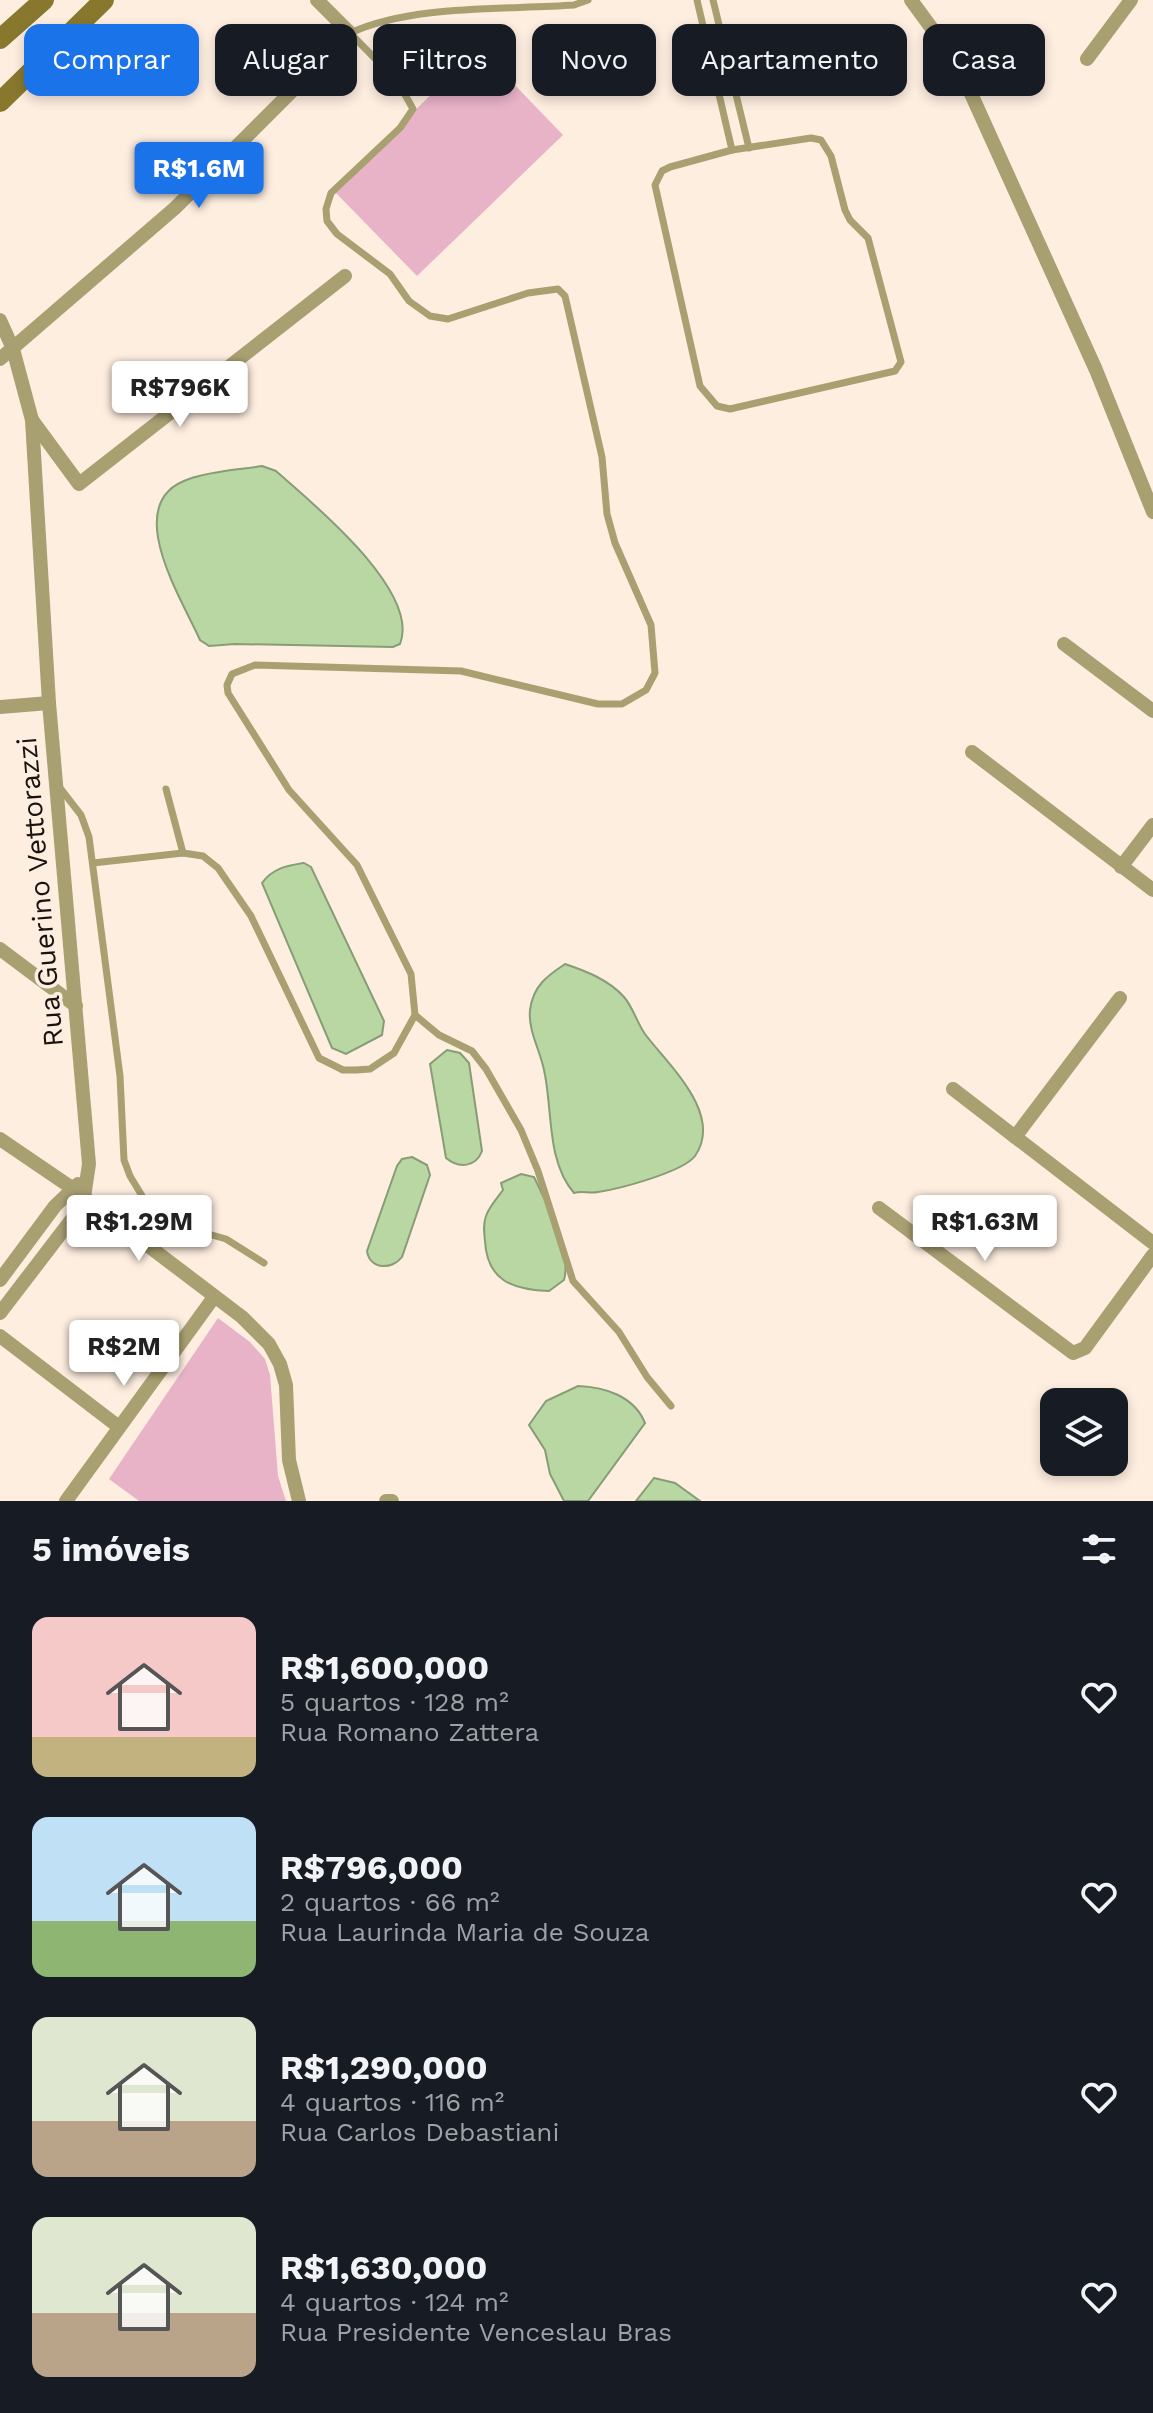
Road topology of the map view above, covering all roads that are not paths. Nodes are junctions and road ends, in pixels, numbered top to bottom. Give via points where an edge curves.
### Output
1 (44, 0) edge
2 (104, 0) edge
3 (317, 0) edge
4 (463, 0) edge
5 (588, 0) edge
6 (697, 0) edge
7 (713, 0) edge
8 (911, 0) edge
9 (1131, 0) edge
10 (466, 10) junction
11 (341, 24) edge
12 (357, 30) edge
13 (0, 39) edge
14 (357, 40) edge
15 (1087, 59) dead end
16 (287, 96) edge
17 (0, 102) edge
18 (749, 148) junction
19 (732, 150) junction
20 (345, 276) dead end
21 (0, 320) edge
22 (13, 349) junction
23 (0, 359) edge
24 (32, 420) junction
25 (1153, 512) edge
26 (1064, 644) dead end
27 (49, 703) junction
28 (0, 707) edge
29 (1153, 711) edge
30 (972, 752) dead end
31 (58, 786) junction
32 (166, 789) dead end
33 (1153, 825) edge
34 (183, 853) junction
35 (93, 863) junction
36 (1121, 867) junction
37 (1153, 890) edge
38 (0, 949) edge
39 (1120, 998) dead end
40 (76, 1006) junction
41 (415, 1015) junction
42 (953, 1089) dead end
43 (1015, 1137) junction
44 (0, 1139) edge
45 (78, 1192) junction
46 (879, 1208) dead end
47 (1153, 1243) edge
48 (1153, 1255) edge
49 (264, 1263) dead end
50 (0, 1280) edge
51 (214, 1297) junction
52 (0, 1313) edge
53 (0, 1336) edge
54 (671, 1406) dead end
55 (119, 1427) junction
56 (66, 1501) edge
57 (299, 1501) edge

1 - 13 street
2 - 17 street
3 - 11 street
4 - 10 lane
5 - 10 lane
6 - 19 lane
7 - 18 lane
8 - 25 street via 968,87 1096,370
9 - 15 street
10 - 12 lane
14 - 41 lane via 398,82 413,109 331,193 327,221 430,316 448,319 538,291 558,289 565,296 602,457 607,514 655,645 655,673 646,690 622,704 598,704 461,671 255,665 229,678 228,693 289,790 342,846 371,889 411,974
16 - 22 street via 175,208
18 - 19 lane
18 - 19 lane via 811,138 825,143 845,210 868,238 900,354 895,371 730,409 703,394 655,185 670,167
20 - 24 street via 79,484
21 - 22 street, Rua Guerino Vettorazzi
22 - 23 street
22 - 24 street, Rua Guerino Vettorazzi
24 - 27 street, Rua Guerino Vettorazzi
26 - 29 street
27 - 28 street
27 - 31 street, Rua Guerino Vettorazzi
30 - 36 street
31 - 35 lane via 81,815
31 - 40 street, Rua Guerino Vettorazzi
32 - 34 lane
33 - 36 street
34 - 35 lane
34 - 41 lane via 203,856 234,889 319,1058 343,1070 370,1069 394,1053
35 - 49 lane via 120,1076 124,1160 130,1176 169,1233 226,1239
36 - 37 street
38 - 40 street
39 - 43 street
40 - 45 street, Rua Guerino Vettorazzi via 89,1164
41 - 54 lane via 439,1035 472,1051 486,1069 538,1171 573,1281 619,1332
42 - 43 street
43 - 47 street
44 - 45 street
45 - 50 street via 55,1206
45 - 51 street
45 - 52 street via 72,1219
46 - 48 street via 1073,1353 1079,1352
51 - 55 street
51 - 57 street via 269,1344 280,1364 286,1385 289,1460
53 - 55 street
55 - 56 street

